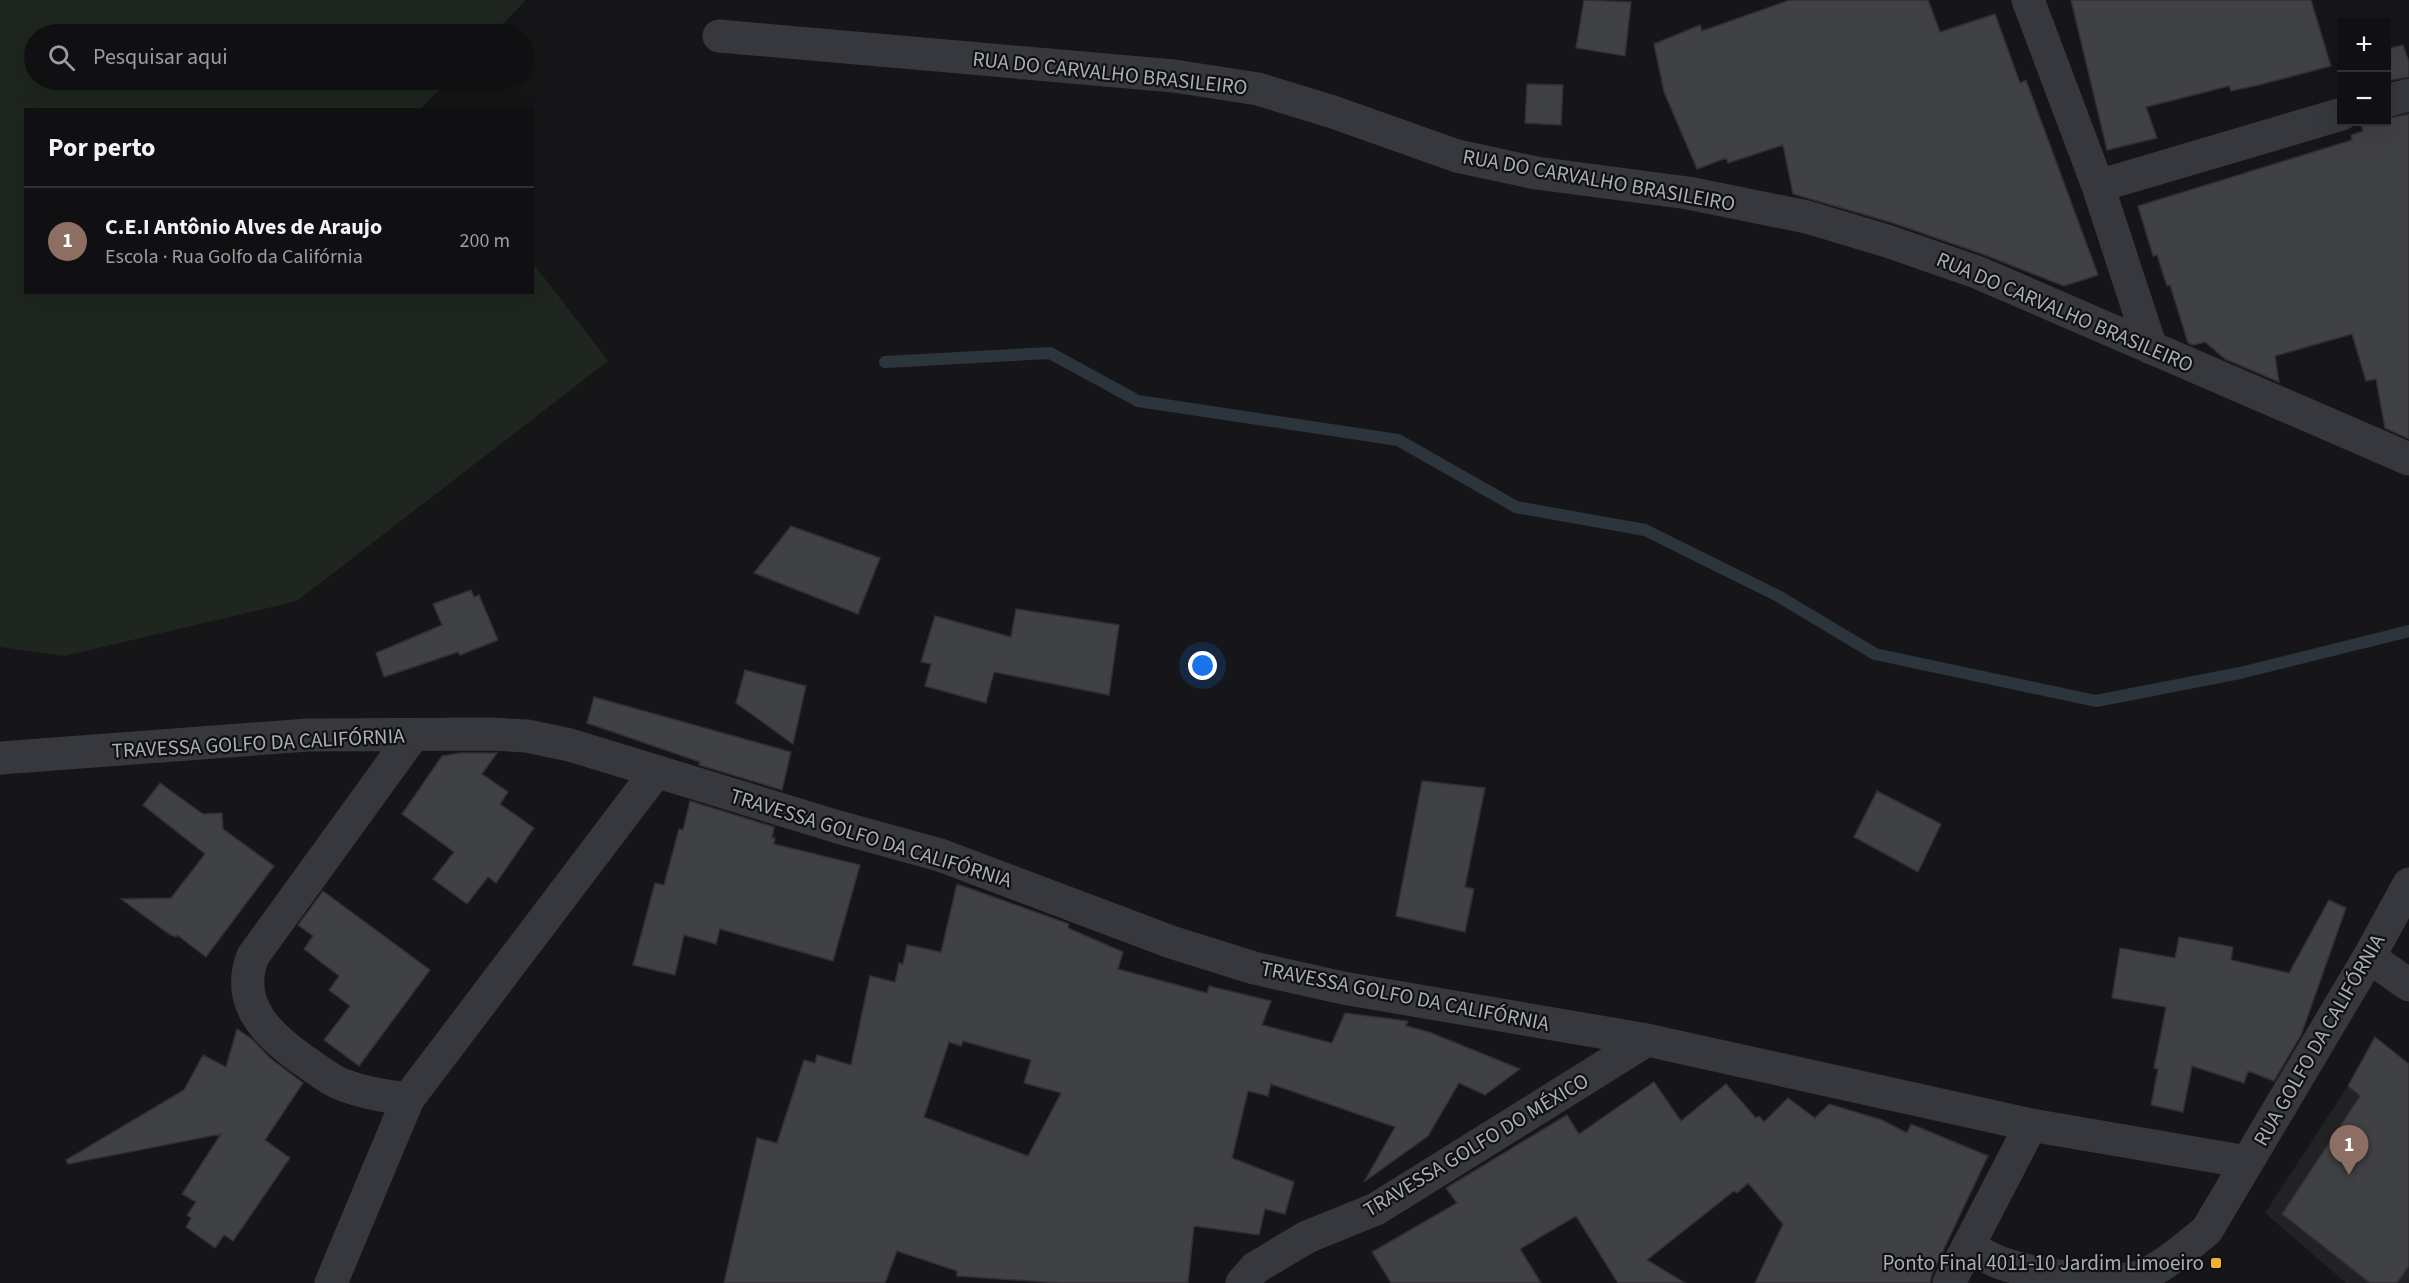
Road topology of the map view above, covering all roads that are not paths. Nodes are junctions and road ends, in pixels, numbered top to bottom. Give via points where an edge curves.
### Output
1 (2028, 0) edge
2 (719, 36) dead end
3 (2409, 94) edge
4 (2391, 99) edge
5 (2337, 115) edge
6 (2098, 186) junction
7 (2151, 348) junction
8 (2409, 459) edge
9 (413, 735) junction
10 (0, 758) edge
11 (655, 772) junction
12 (2409, 884) edge
13 (2369, 957) junction
14 (2409, 985) edge
15 (1647, 1040) junction
16 (408, 1099) junction
17 (2031, 1125) junction
18 (2247, 1162) junction
19 (1968, 1246) junction
20 (331, 1283) edge
21 (1242, 1283) edge
22 (1949, 1283) edge

1 - 6 street
2 - 7 street, RUA DO CARVALHO BRASILEIRO via 1162,75 1258,89 1457,156 1536,173 1688,193 1807,217 1979,273
3 - 4 street
5 - 6 street
6 - 7 street
7 - 8 street, RUA DO CARVALHO BRASILEIRO
9 - 10 street, TRAVESSA GOLFO DA CALIFÓRNIA via 308,735
9 - 11 street, TRAVESSA GOLFO DA CALIFÓRNIA via 527,736
9 - 16 street via 253,956 248,980 252,1009 268,1032 297,1056 338,1083 369,1094
11 - 15 street, TRAVESSA GOLFO DA CALIFÓRNIA via 940,855 1171,942 1254,968 1343,988
11 - 16 street
12 - 13 street, RUA GOLFO DA CALIFÓRNIA
13 - 14 street
13 - 18 street, RUA GOLFO DA CALIFÓRNIA
15 - 17 street, TRAVESSA GOLFO DA CALIFÓRNIA
15 - 21 street, TRAVESSA GOLFO DO MÉXICO via 1376,1209 1307,1237 1255,1268
16 - 20 street
17 - 18 street, RUA GOLFO DA CALIFÓRNIA
17 - 19 street
18 - 19 street via 2207,1230 2177,1256 2135,1278 2092,1281 2039,1273 1999,1263
19 - 22 street

